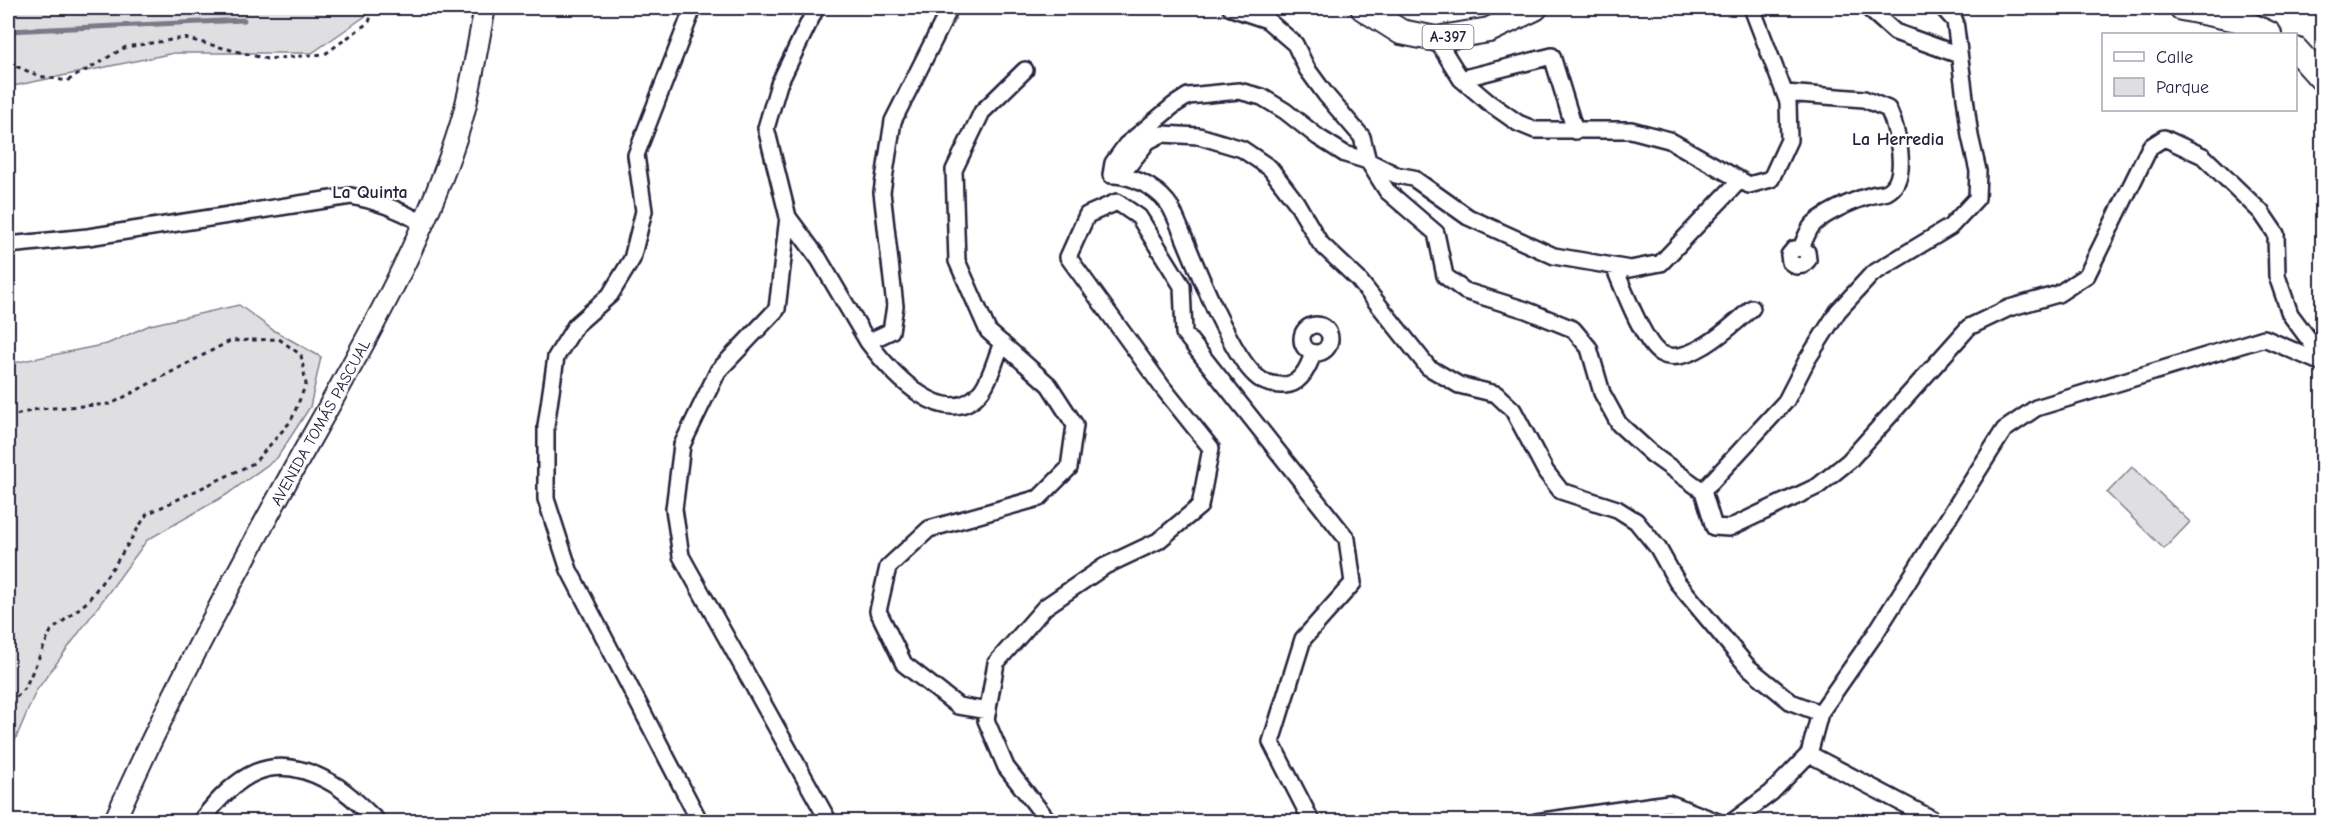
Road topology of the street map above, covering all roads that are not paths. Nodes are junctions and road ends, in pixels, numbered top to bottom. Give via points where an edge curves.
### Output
1 (485, 8) edge
2 (693, 8) edge
3 (816, 8) edge
4 (950, 8) edge
5 (1230, 8) edge
6 (1363, 8) edge
7 (1535, 8) edge
8 (1752, 8) edge
9 (1868, 8) edge
10 (1943, 8) edge
11 (2182, 8) edge
12 (2267, 33) edge
13 (1436, 39) junction
14 (2297, 52) edge
15 (1959, 55) junction
16 (1025, 70) dead end
17 (1461, 79) junction
18 (2322, 79) edge
19 (1785, 93) junction
20 (1575, 131) junction
21 (1368, 161) junction
22 (1122, 174) junction
23 (1740, 180) junction
24 (788, 217) junction
25 (422, 223) junction
26 (8, 244) edge
27 (1801, 248) dead end
28 (1614, 267) junction
29 (1752, 308) dead end
30 (868, 342) junction
31 (1002, 343) junction
32 (1314, 353) dead end
33 (2322, 357) edge
34 (2322, 363) edge
35 (1703, 491) junction
36 (988, 711) junction
37 (1820, 712) junction
38 (1809, 754) junction
39 (114, 822) edge
40 (200, 822) edge
41 (378, 822) edge
42 (700, 822) edge
43 (829, 822) edge
44 (1048, 822) edge
45 (1311, 822) edge
46 (1536, 822) edge
47 (1718, 822) edge
48 (1732, 822) edge
49 (1938, 822) edge

1 - 25 street, AVENIDA TOMÁS PASCUAL via 461,122
2 - 42 street via 636,156 644,211 632,259 610,295 576,325 556,357 546,426 546,499 569,570
3 - 24 street via 779,84 766,128
4 - 30 street via 893,121 882,192 895,306 891,331
5 - 21 street via 1267,20 1295,44 1313,77 1362,137
6 - 13 main road, A-397 via 1401,32
7 - 13 main road, A-397 via 1489,30
8 - 19 street
9 - 15 street via 1895,32
10 - 15 street via 1955,21
11 - 12 main road via 2237,19
13 - 17 street
14 - 18 main road
15 - 35 street via 1978,171 1977,198 1950,227 1872,274 1838,311 1786,400
16 - 31 street via 982,112 954,170 957,261 988,331
17 - 20 street via 1518,123 1535,130
17 - 20 street via 1552,56
19 - 23 street via 1789,140 1772,179 1749,185
19 - 27 street via 1864,99 1888,109 1896,125 1901,157 1897,181 1888,192 1867,196 1834,211 1812,226
20 - 23 street via 1631,130 1669,140
21 - 22 street via 1345,154 1262,97 1230,91 1188,96 1155,118 1113,163 1111,175
21 - 28 street via 1396,176 1413,178 1468,217 1554,256
21 - 35 street via 1387,191 1436,233 1445,276 1465,291 1573,329 1589,348 1602,393 1620,424 1653,455
22 - 32 street via 1153,189 1168,203 1217,311 1255,376 1273,386 1290,385 1307,372
22 - 37 street via 1148,141 1162,134 1199,136 1242,149 1270,168 1320,243 1358,279 1428,367 1459,385 1496,394 1512,410 1561,491 1617,509 1636,521 1658,548 1677,582 1748,667 1791,702
23 - 28 street via 1661,263 1630,270
24 - 30 street via 819,259
24 - 43 street via 777,309 718,371 682,445 674,509 681,556
25 - 26 street via 400,210 351,196 88,237
25 - 39 street, AVENIDA TOMÁS PASCUAL via 375,325 234,577 157,726
28 - 29 street via 1640,324 1659,353 1674,358 1697,351
30 - 31 street via 885,365 906,383 948,408 964,405 982,390
31 - 36 street via 1049,385 1075,425 1069,468 1039,498 929,529 888,567 878,611 904,664 958,706
33 - 35 street via 2290,314 2277,276 2276,234 2261,213 2203,156 2164,138 2150,147 2087,275 2058,294 2009,308 1969,327 1874,435 1818,486 1729,528 1714,527
34 - 37 street via 2264,338 2036,408 2004,430 1875,634
36 - 44 street via 986,720 1006,767
36 - 45 street via 996,663 1045,607 1105,566 1158,541 1200,506 1211,448 1068,256 1087,215 1117,202 1139,217 1182,286 1184,333 1347,539 1353,583 1303,639 1271,742
37 - 38 street
38 - 48 street via 1771,794
38 - 49 street
40 - 41 street via 240,778 269,767 302,769 330,781
46 - 47 street via 1669,803

